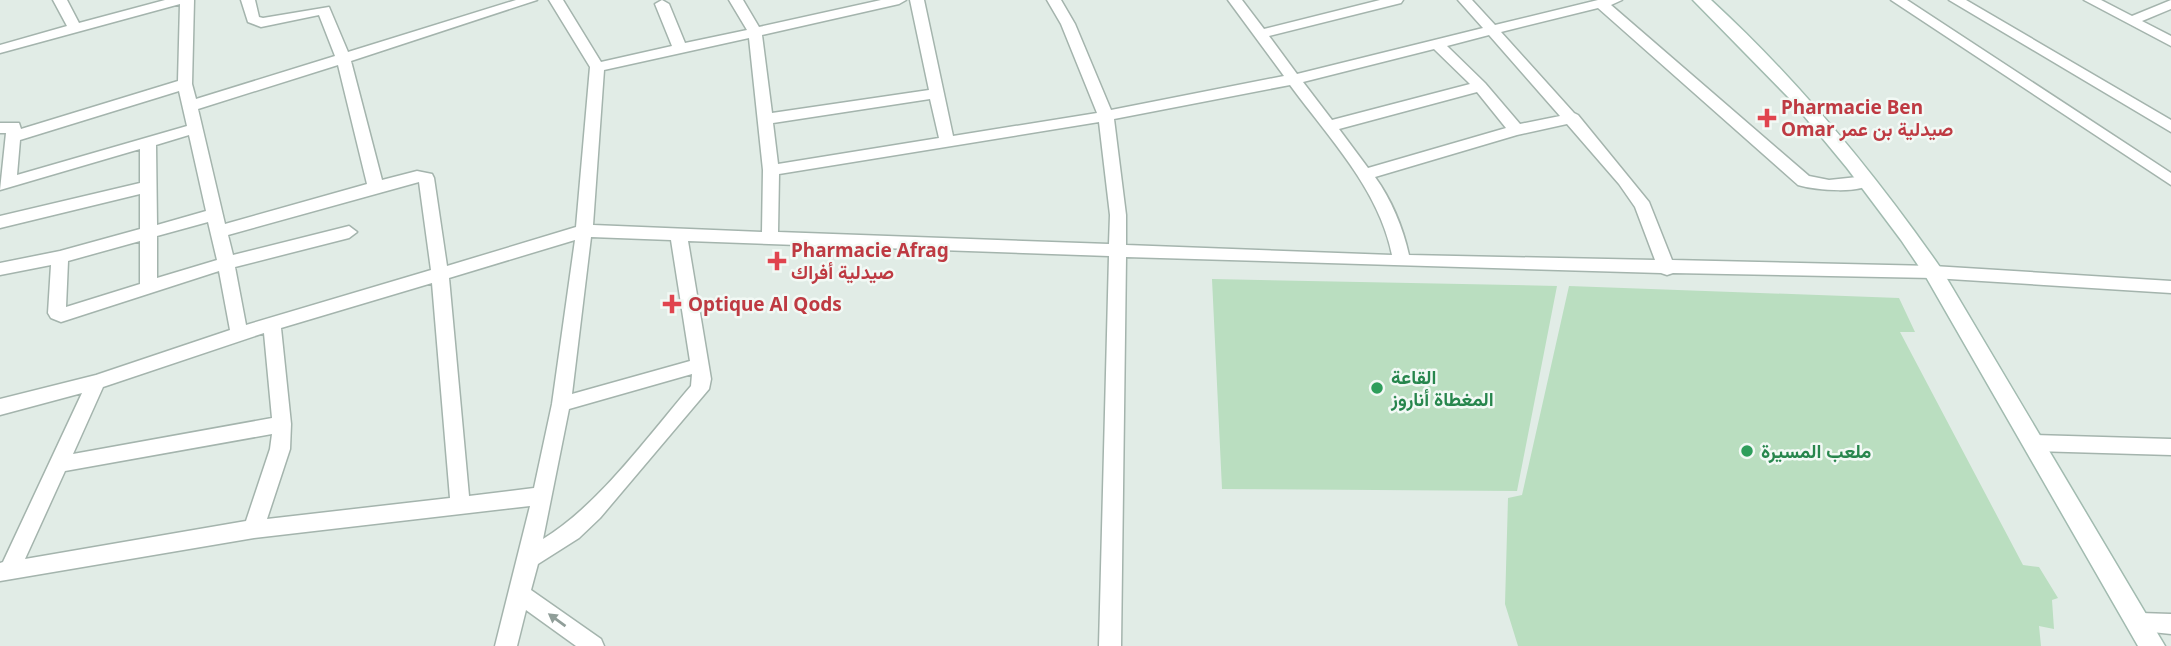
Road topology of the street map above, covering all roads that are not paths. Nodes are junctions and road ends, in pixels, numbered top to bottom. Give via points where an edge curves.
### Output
1 (60, 0) edge
2 (180, 0) edge
3 (187, 0) edge
4 (248, 0) edge
5 (530, 0) edge
6 (556, 0) edge
7 (736, 0) edge
8 (899, 0) edge
9 (917, 0) edge
10 (1054, 0) edge
11 (1235, 0) edge
12 (1396, 0) edge
13 (1465, 0) edge
14 (1701, 0) edge
15 (1898, 0) edge
16 (1956, 0) edge
17 (2091, 0) edge
18 (1608, 2) edge
19 (662, 4) dead end
20 (2171, 4) edge
21 (2132, 21) junction
22 (75, 29) junction
23 (1493, 31) junction
24 (755, 32) junction
25 (1260, 34) junction
26 (2171, 42) edge
27 (1436, 43) junction
28 (680, 48) junction
29 (0, 49) edge
30 (342, 58) junction
31 (597, 67) junction
32 (1295, 79) junction
33 (185, 84) junction
34 (1480, 86) junction
35 (937, 93) junction
36 (191, 106) junction
37 (1106, 116) junction
38 (1573, 118) junction
39 (765, 119) junction
40 (1330, 126) junction
41 (2171, 127) edge
42 (193, 129) junction
43 (1516, 130) junction
44 (6, 133) edge
45 (148, 142) junction
46 (947, 142) junction
47 (771, 170) junction
48 (1365, 174) junction
49 (2171, 180) edge
50 (1867, 181) junction
51 (4, 184) edge
52 (148, 187) junction
53 (376, 187) junction
54 (213, 215) junction
55 (0, 222) edge
56 (584, 231) junction
57 (219, 232) junction
58 (349, 232) dead end
59 (678, 233) junction
60 (148, 235) junction
61 (770, 239) junction
62 (1116, 251) junction
63 (60, 257) junction
64 (1402, 261) junction
65 (226, 263) junction
66 (0, 269) edge
67 (1667, 269) junction
68 (1933, 272) junction
69 (440, 274) junction
70 (2171, 287) edge
71 (149, 288) junction
72 (272, 326) junction
73 (239, 334) junction
74 (700, 365) junction
75 (96, 382) junction
76 (561, 404) junction
77 (0, 407) edge
78 (282, 424) junction
79 (2034, 443) junction
80 (2171, 447) edge
81 (60, 464) junction
82 (541, 496) junction
83 (460, 505) junction
84 (254, 529) junction
85 (529, 559) junction
86 (5, 572) edge
87 (520, 594) junction
88 (2140, 623) junction
89 (2171, 624) edge
90 (506, 646) edge
91 (593, 646) edge
92 (1110, 646) edge
93 (2152, 646) edge

1 - 22 street
2 - 22 street
3 - 33 street
4 - 30 street via 253,19 261,23 322,9
5 - 30 street
6 - 31 street
7 - 24 street
8 - 24 street
9 - 35 street
10 - 37 street
11 - 25 street
12 - 25 street
13 - 23 street
14 - 50 street via 1760,54
15 - 49 street
16 - 41 street
17 - 21 street
18 - 23 street
18 - 50 street via 1804,181 1829,185
19 - 28 street
20 - 21 street
21 - 26 street
22 - 29 street
23 - 27 street
23 - 38 street
24 - 28 street
24 - 39 street
25 - 32 street
27 - 32 street
27 - 34 street
28 - 31 street
30 - 36 street
30 - 53 street
31 - 56 street
32 - 37 street
32 - 40 street
33 - 36 street
33 - 44 street
34 - 40 street
34 - 43 street
35 - 39 street
35 - 46 street
36 - 42 street
37 - 46 street
37 - 62 street via 1115,176
38 - 43 street
38 - 67 street via 1643,206
39 - 47 street
40 - 48 street
42 - 45 street
42 - 54 street
43 - 48 street
44 - 51 street
45 - 51 street
45 - 52 street
46 - 47 street
47 - 61 street
48 - 64 street via 1387,210
50 - 68 street
52 - 55 street
52 - 60 street
53 - 57 street
53 - 69 street via 417,176 426,178
54 - 57 street
54 - 60 street
56 - 59 street
56 - 69 street
56 - 76 street
57 - 65 street
58 - 65 street
59 - 61 street
59 - 74 street
60 - 63 street
60 - 71 street
61 - 62 street
62 - 64 street
62 - 92 street
63 - 66 street
63 - 71 street via 58,315
64 - 67 street
65 - 71 street
65 - 73 street
67 - 68 street
68 - 70 street
68 - 79 street
69 - 72 street
69 - 83 street
72 - 73 street
72 - 78 street
73 - 75 street
74 - 76 street
74 - 85 street via 702,379 694,399 593,512 572,532
75 - 77 street
75 - 81 street
76 - 82 street
78 - 81 street
78 - 84 street via 280,449
79 - 80 street
79 - 88 street
81 - 86 street
82 - 83 street
82 - 85 street
83 - 84 street
84 - 86 street
85 - 87 street
87 - 90 street
91 -> 87 street
88 - 89 street
88 - 93 street

